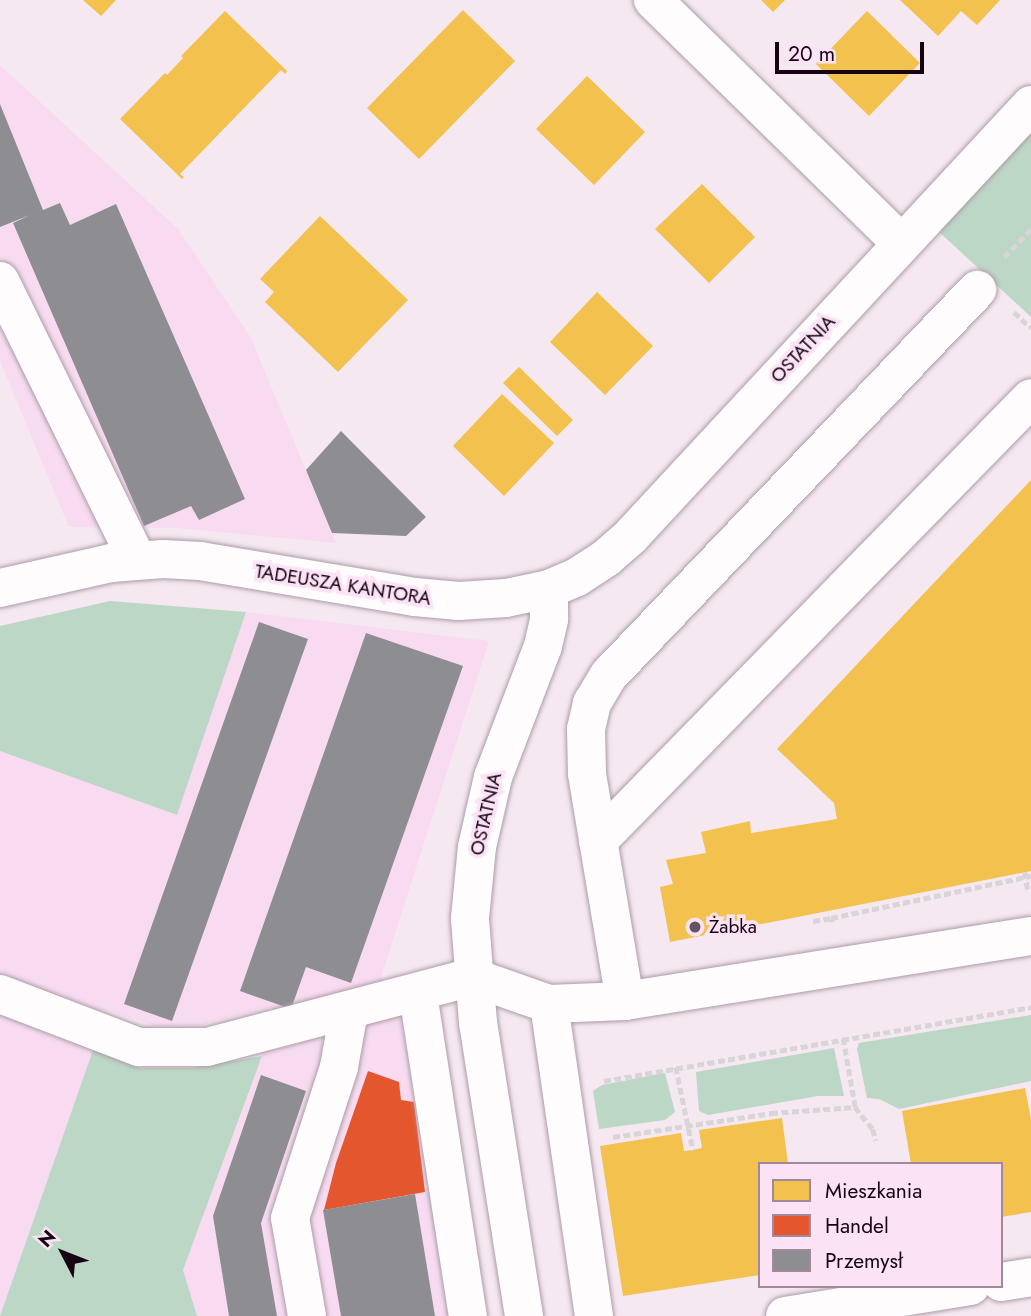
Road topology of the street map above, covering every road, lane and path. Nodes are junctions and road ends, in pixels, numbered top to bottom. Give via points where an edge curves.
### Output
1 (653, 0) edge
2 (1031, 105) edge
3 (901, 243) junction
4 (0, 281) edge
5 (977, 290) dead end
6 (1031, 398) edge
7 (136, 560) junction
8 (0, 588) edge
9 (549, 589) junction
10 (598, 841) junction
11 (1027, 875) edge
12 (1028, 894) dead end
13 (892, 898) dead end
14 (894, 907) junction
15 (833, 928) dead end
16 (1031, 936) edge
17 (472, 977) junction
18 (0, 994) edge
19 (418, 994) junction
20 (625, 1001) junction
21 (549, 1004) junction
22 (1031, 1007) edge
23 (349, 1011) junction
24 (843, 1039) junction
25 (676, 1067) junction
26 (595, 1083) dead end
27 (855, 1108) junction
28 (687, 1124) junction
29 (604, 1139) dead end
30 (876, 1141) dead end
31 (693, 1150) dead end
32 (1031, 1277) edge
33 (1003, 1282) edge
34 (959, 1288) edge
35 (307, 1316) edge
36 (468, 1316) edge
37 (524, 1316) edge
38 (594, 1316) edge
39 (785, 1316) edge

1 - 3 street
2 - 3 street, OSTATNIA
3 - 9 street, OSTATNIA via 631,536 577,577
4 - 7 street
5 - 10 street via 609,675 592,702 586,729 587,773
6 - 10 street
7 - 8 street, TADEUSZA KANTORA
7 - 9 street, TADEUSZA KANTORA via 200,561 459,601
9 - 17 street, OSTATNIA via 549,619 542,646 492,777 477,847 470,918
10 - 20 street
11 - 12 path
11 - 14 path
13 - 14 path
14 - 15 path via 831,918
16 - 20 street
17 - 19 street
17 - 21 street
17 - 37 street, OSTATNIA
18 - 23 street via 139,1047 207,1047
19 - 23 street
19 - 36 street
20 - 21 street
21 - 38 street
22 - 24 path
23 - 35 street via 339,1067 290,1218
24 - 25 path
24 - 27 path
25 - 26 path
25 - 28 path
27 - 28 path
27 - 30 path via 873,1129
28 - 29 path
28 - 31 path
32 - 33 street
34 - 39 street

